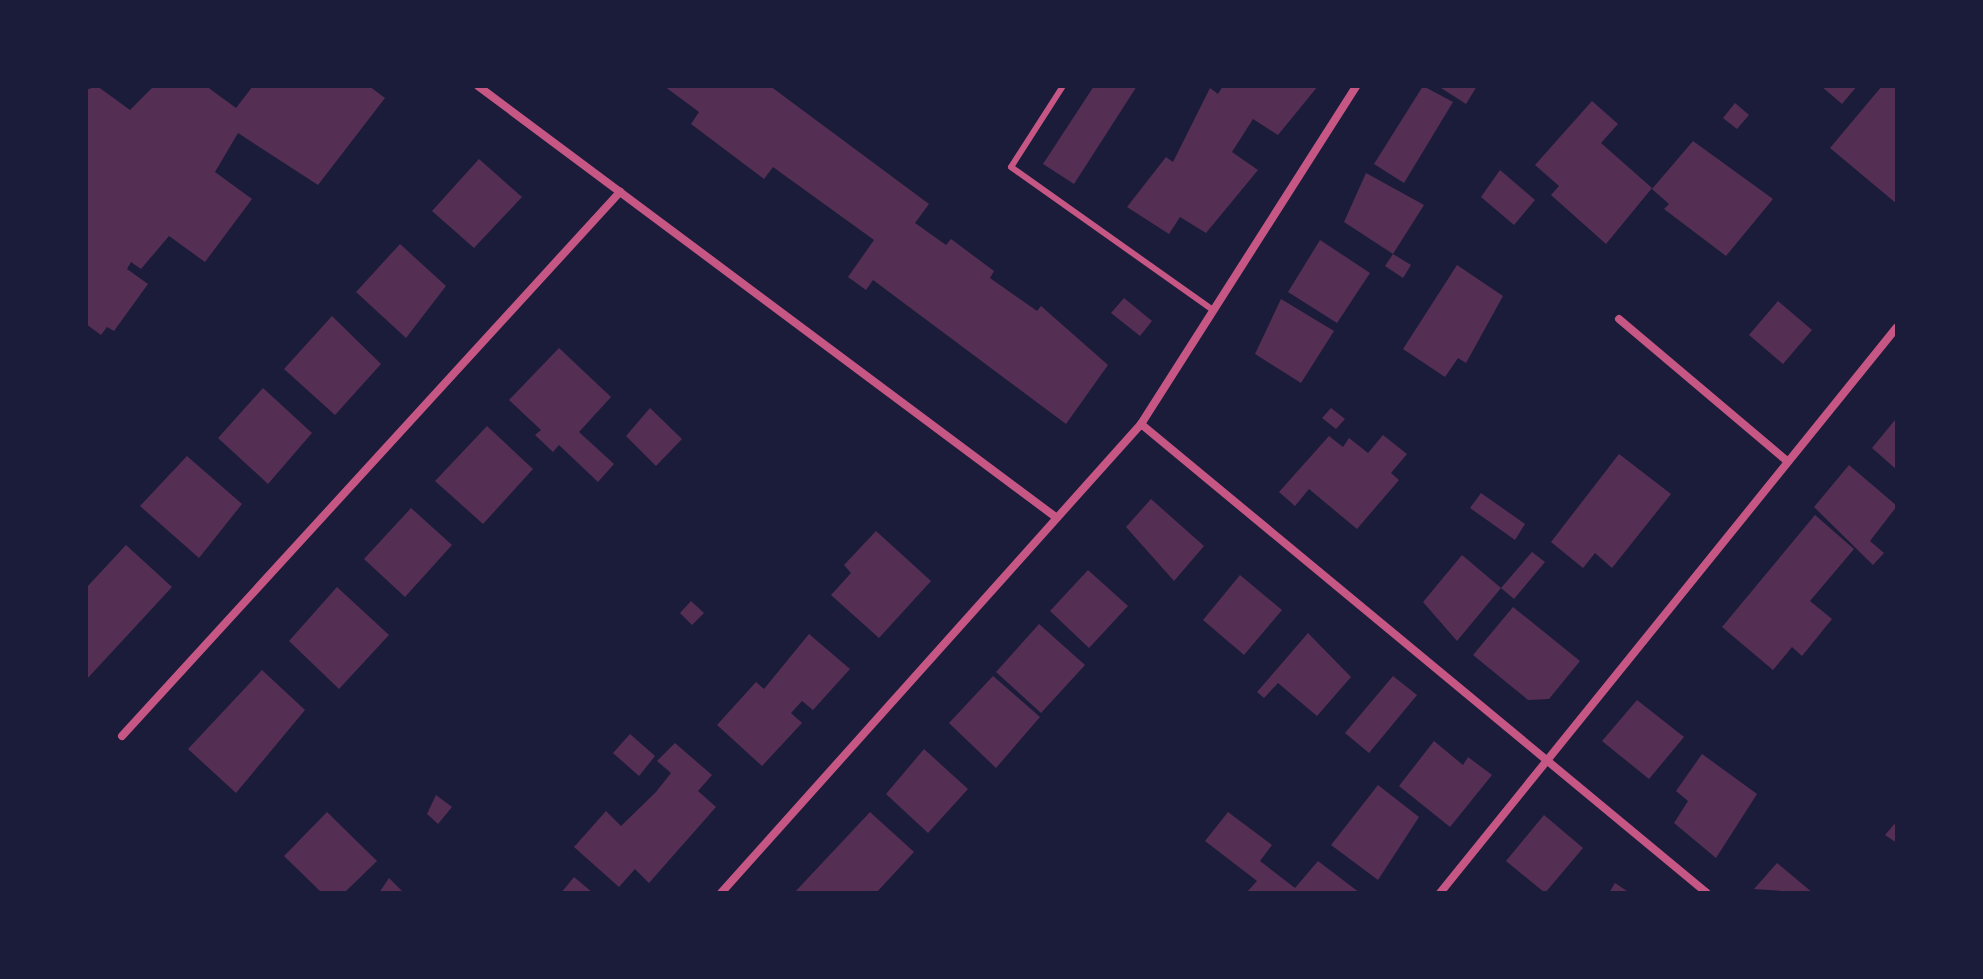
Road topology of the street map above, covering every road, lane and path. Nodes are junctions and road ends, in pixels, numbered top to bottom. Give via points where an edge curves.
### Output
1 (478, 86) edge
2 (1063, 86) edge
3 (1356, 86) edge
4 (620, 192) junction
5 (1213, 310) junction
6 (1619, 319) dead end
7 (1897, 327) edge
8 (1141, 424) junction
9 (1786, 460) junction
10 (1057, 518) junction
11 (122, 736) dead end
12 (1549, 761) junction
13 (721, 893) edge
14 (1440, 893) edge
15 (1707, 893) edge

1 - 4 street
2 - 5 lane via 1011,167
3 - 5 street
4 - 10 street
4 - 11 street
5 - 8 street
6 - 9 street
7 - 9 street
8 - 10 street
8 - 12 street
9 - 12 street
10 - 13 street
12 - 14 street
12 - 15 street

